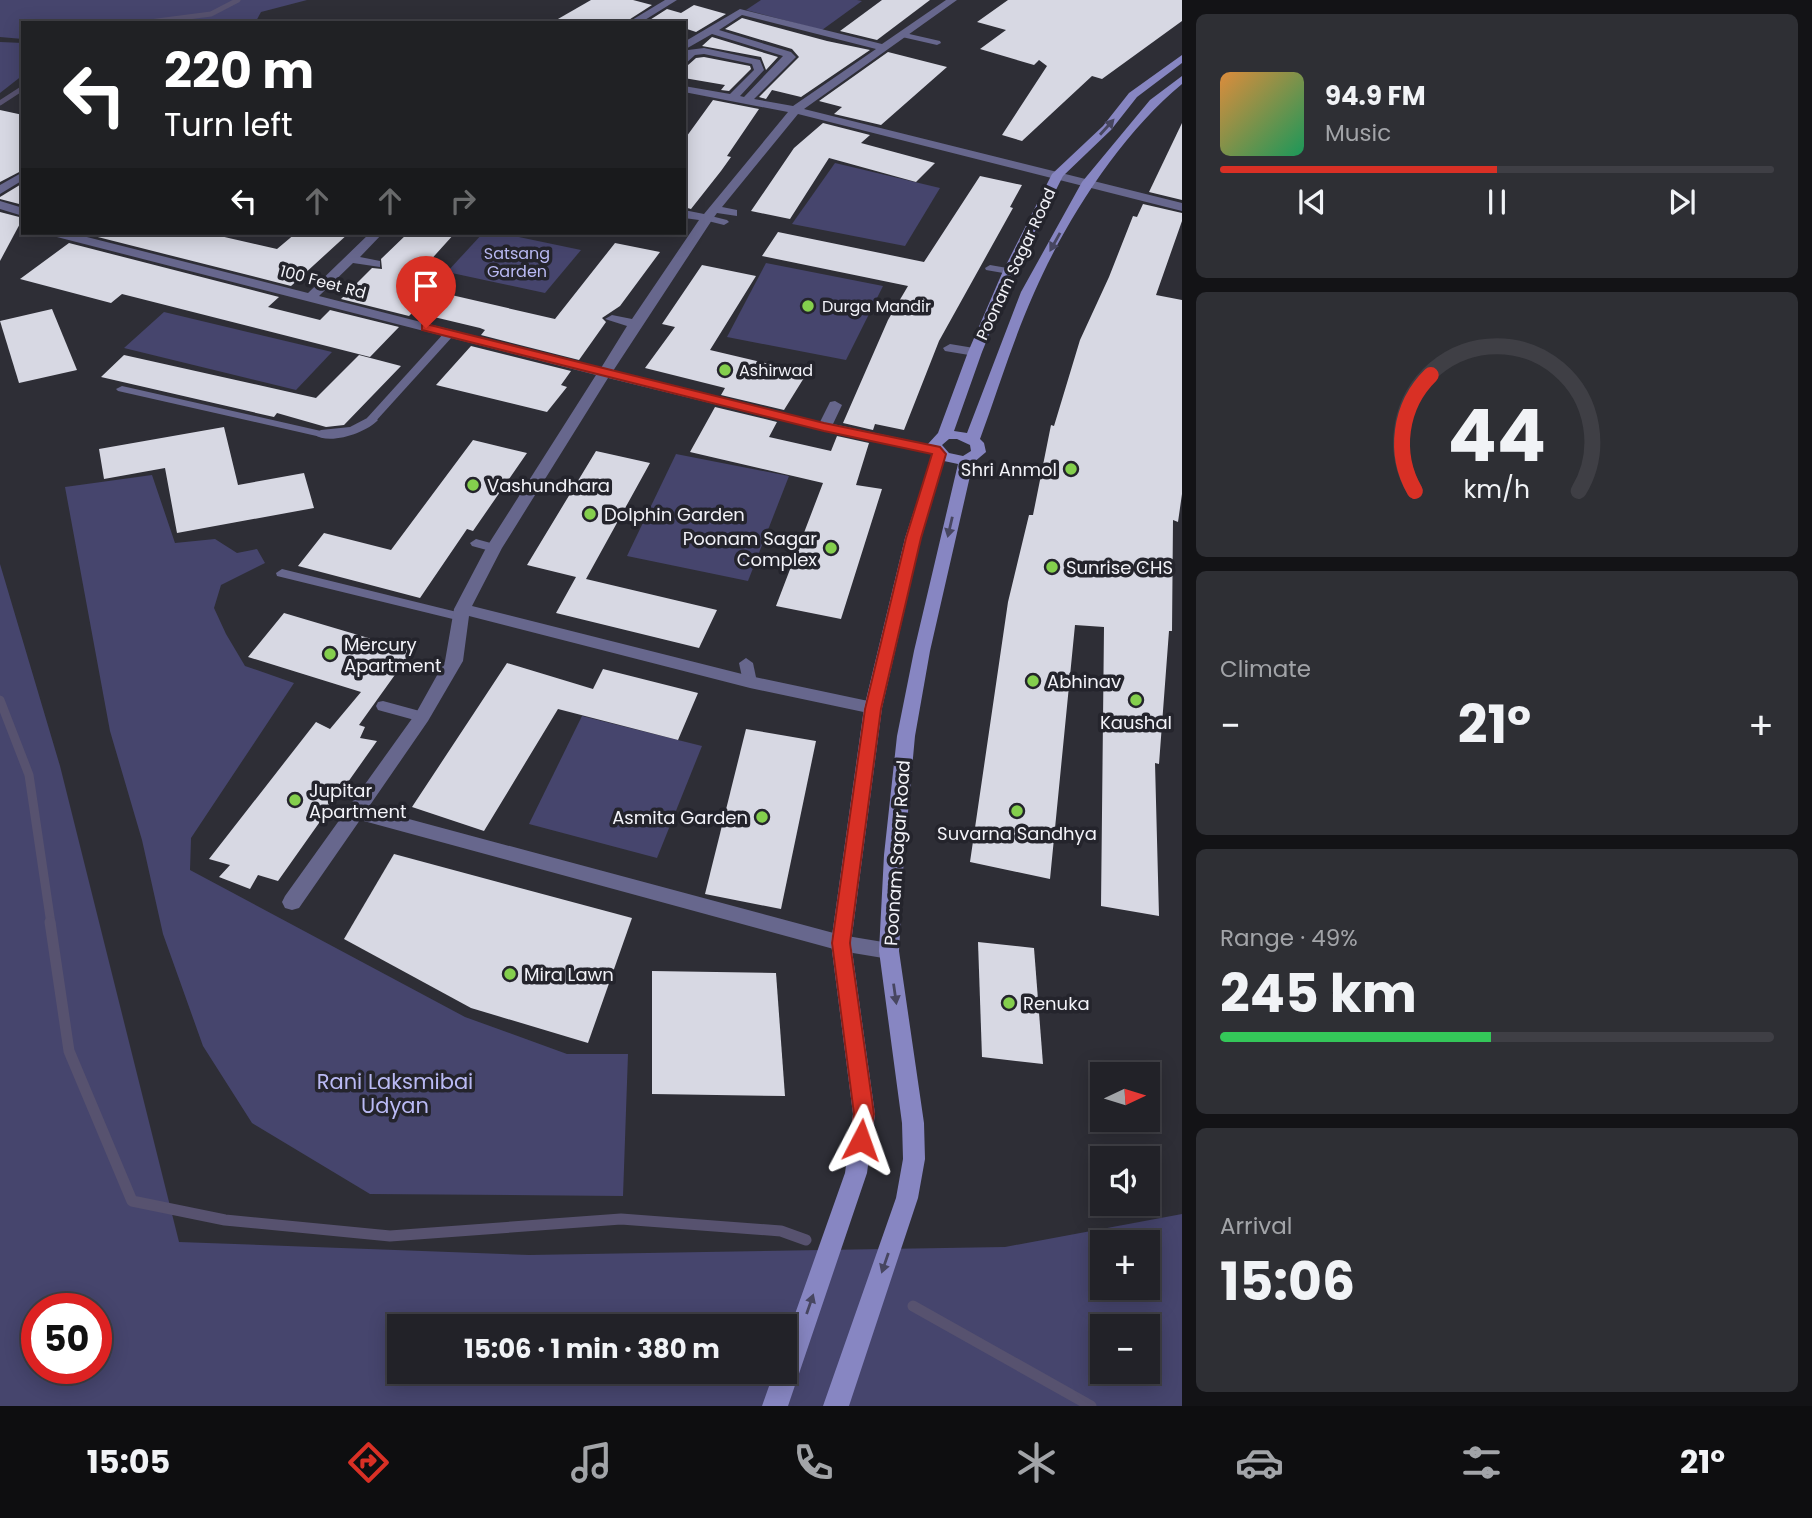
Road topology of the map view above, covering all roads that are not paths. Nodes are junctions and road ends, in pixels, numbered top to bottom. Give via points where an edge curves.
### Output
1 (672, 0) edge
2 (952, 0) edge
3 (635, 21) edge
4 (710, 30) junction
5 (905, 35) junction
6 (937, 43) dead end
7 (686, 46) edge
8 (885, 48) junction
9 (1182, 58) edge
10 (686, 60) edge
11 (1182, 79) edge
12 (686, 93) edge
13 (733, 98) junction
14 (746, 101) junction
15 (795, 110) junction
16 (1059, 174) junction
17 (21, 176) edge
18 (1088, 182) junction
19 (0, 190) edge
20 (0, 205) edge
21 (1182, 207) edge
22 (21, 211) edge
23 (686, 214) edge
24 (711, 214) junction
25 (729, 218) dead end
26 (65, 235) edge
27 (375, 235) edge
28 (355, 256) junction
29 (379, 261) dead end
30 (990, 268) dead end
31 (1009, 271) junction
32 (312, 296) junction
33 (612, 319) dead end
34 (463, 320) dead end
35 (635, 324) junction
36 (449, 334) junction
37 (950, 348) dead end
38 (975, 352) junction
39 (607, 372) junction
40 (122, 389) dead end
41 (835, 405) dead end
42 (371, 419) joint
43 (824, 427) junction
44 (321, 433) joint
45 (972, 440) junction
46 (940, 446) junction
47 (966, 461) junction
48 (476, 543) dead end
49 (494, 548) junction
50 (282, 573) dead end
51 (462, 613) junction
52 (746, 663) dead end
53 (750, 682) junction
54 (383, 706) dead end
55 (873, 709) junction
56 (422, 717) junction
57 (356, 812) junction
58 (292, 902) dead end
59 (841, 943) junction
60 (889, 951) junction
61 (777, 1399) edge
62 (836, 1406) edge

1 - 3 street
2 - 5 street
4 - 7 street
4 - 8 street via 734,14 748,13
4 - 14 street via 790,57
5 - 6 lane
5 - 8 street
8 - 15 street
16 -> 9 main road, Poonam Sagar Road via 1107,128 1133,95
10 - 13 street via 692,52 704,51 756,62 758,69
11 - 18 main road, Poonam Sagar Road via 1154,102
12 - 13 street
13 - 14 street
14 - 15 street
15 - 16 street via 968,157
15 - 24 street
16 - 18 street
16 - 31 main road, Poonam Sagar Road
17 - 19 street
18 - 21 street
18 -> 45 main road, Poonam Sagar Road via 1028,292
20 - 22 street
23 - 24 street
24 - 25 street
24 - 35 street
26 - 32 street, 100 Feet Rd
27 - 28 street
28 - 29 street
28 - 32 street
30 - 31 lane
31 - 38 main road, Poonam Sagar Road
32 - 36 street, 100 Feet Rd
33 - 35 street
34 - 36 street
35 - 39 street
36 - 39 street, 100 Feet Rd
36 - 42 lane
37 - 38 street
38 - 46 main road, Poonam Sagar Road
39 - 43 street, 100 Feet Rd via 642,389
39 - 49 street
40 - 44 lane
41 - 43 street
42 - 44 street via 354,431
43 - 46 street, 100 Feet Rd
45 - 46 main road via 959,435
45 - 47 main road, Poonam Sagar Road via 979,452
46 - 47 main road via 951,460
46 - 55 main road, Poonam Sagar Road
47 -> 60 main road, Poonam Sagar Road via 906,736
48 - 49 lane
49 - 51 street
50 - 51 lane
51 - 53 street
51 - 56 street via 454,661
52 - 53 lane
53 - 55 street
54 - 56 lane
55 - 59 main road, Poonam Sagar Road
56 - 57 street
57 - 58 street
57 - 59 street
59 - 60 street
61 -> 59 main road, Poonam Sagar Road via 856,1173 864,1114
60 -> 62 main road, Poonam Sagar Road via 914,1123 914,1158 907,1199

